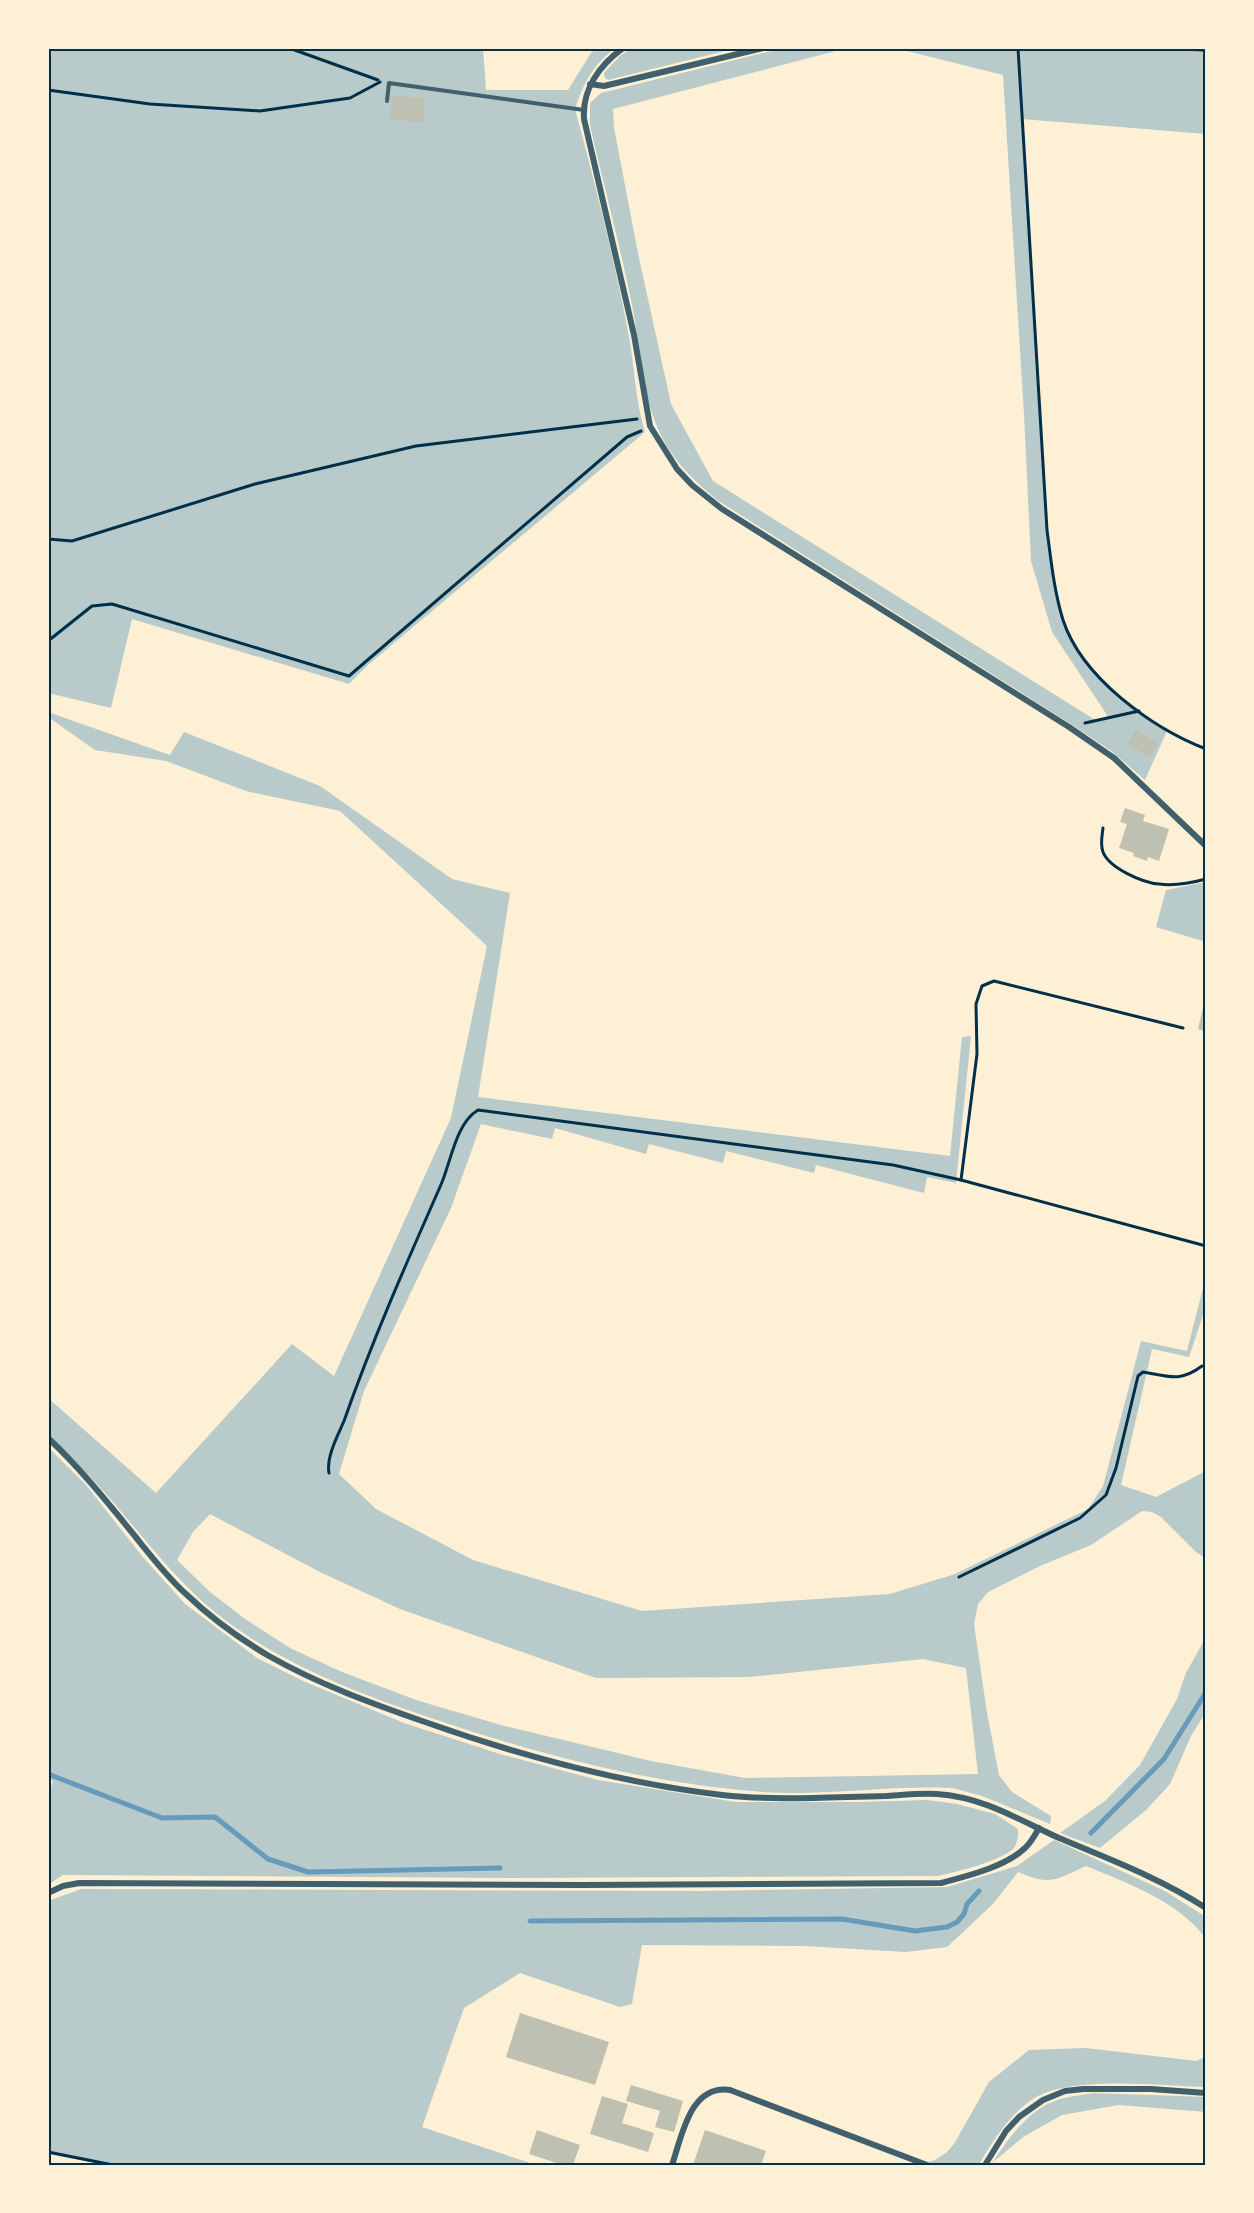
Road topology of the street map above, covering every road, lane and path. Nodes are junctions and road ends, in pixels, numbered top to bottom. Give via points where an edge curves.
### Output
1 (289, 48) edge
2 (623, 48) edge
3 (763, 48) edge
4 (1018, 48) edge
5 (1191, 48) edge
6 (1206, 49) edge
7 (382, 81) junction
8 (389, 83) junction
9 (591, 84) junction
10 (48, 90) edge
11 (387, 101) dead end
12 (584, 110) junction
13 (648, 417) junction
14 (650, 426) junction
15 (48, 539) edge
16 (48, 642) edge
17 (1139, 711) junction
18 (1069, 727) junction
19 (1206, 749) edge
20 (1103, 828) dead end
21 (1206, 846) edge
22 (1206, 879) edge
23 (1183, 1028) dead end
24 (962, 1180) junction
25 (1206, 1246) edge
26 (1202, 1366) dead end
27 (48, 1438) edge
28 (329, 1473) dead end
29 (959, 1578) dead end
30 (1039, 1828) junction
31 (48, 1893) edge
32 (1206, 1908) edge
33 (1206, 2093) edge
34 (48, 2152) edge
35 (112, 2165) edge
36 (672, 2165) edge
37 (927, 2165) edge
38 (985, 2165) edge

1 - 7 path
2 - 9 street via 606,62
3 - 9 street via 604,86
4 - 17 path via 1047,530 1055,586 1064,622 1078,651 1100,677
5 - 6 street
7 - 8 path
7 - 10 path via 350,98 260,111 150,104
8 - 11 lane
8 - 12 lane
9 - 12 street
12 - 13 street
13 - 14 street
13 - 15 path via 416,446 255,484 72,541
14 - 16 path via 627,437 349,676 112,604 92,606
14 - 18 street via 677,469 722,509
17 - 18 path
17 - 19 path via 1167,731
18 - 21 street via 1114,758
20 - 22 path via 1104,854 1116,867 1156,884
23 - 24 path via 994,981 982,986 976,1004 977,1054
24 - 25 path
24 - 28 path via 893,1165 478,1110 460,1129 448,1170 358,1381
26 - 29 path via 1180,1378 1143,1372 1138,1376 1106,1495 1080,1518
27 - 30 street via 170,1578 220,1623 270,1656 378,1706 548,1760 689,1790 759,1798 936,1794 998,1808
30 - 31 street via 1026,1848 1012,1857 976,1874 941,1883 79,1883
30 - 32 street via 1171,1886
33 - 38 street via 1151,2089 1065,2091 1019,2117
34 - 35 path
36 - 37 street via 696,2102 720,2088

